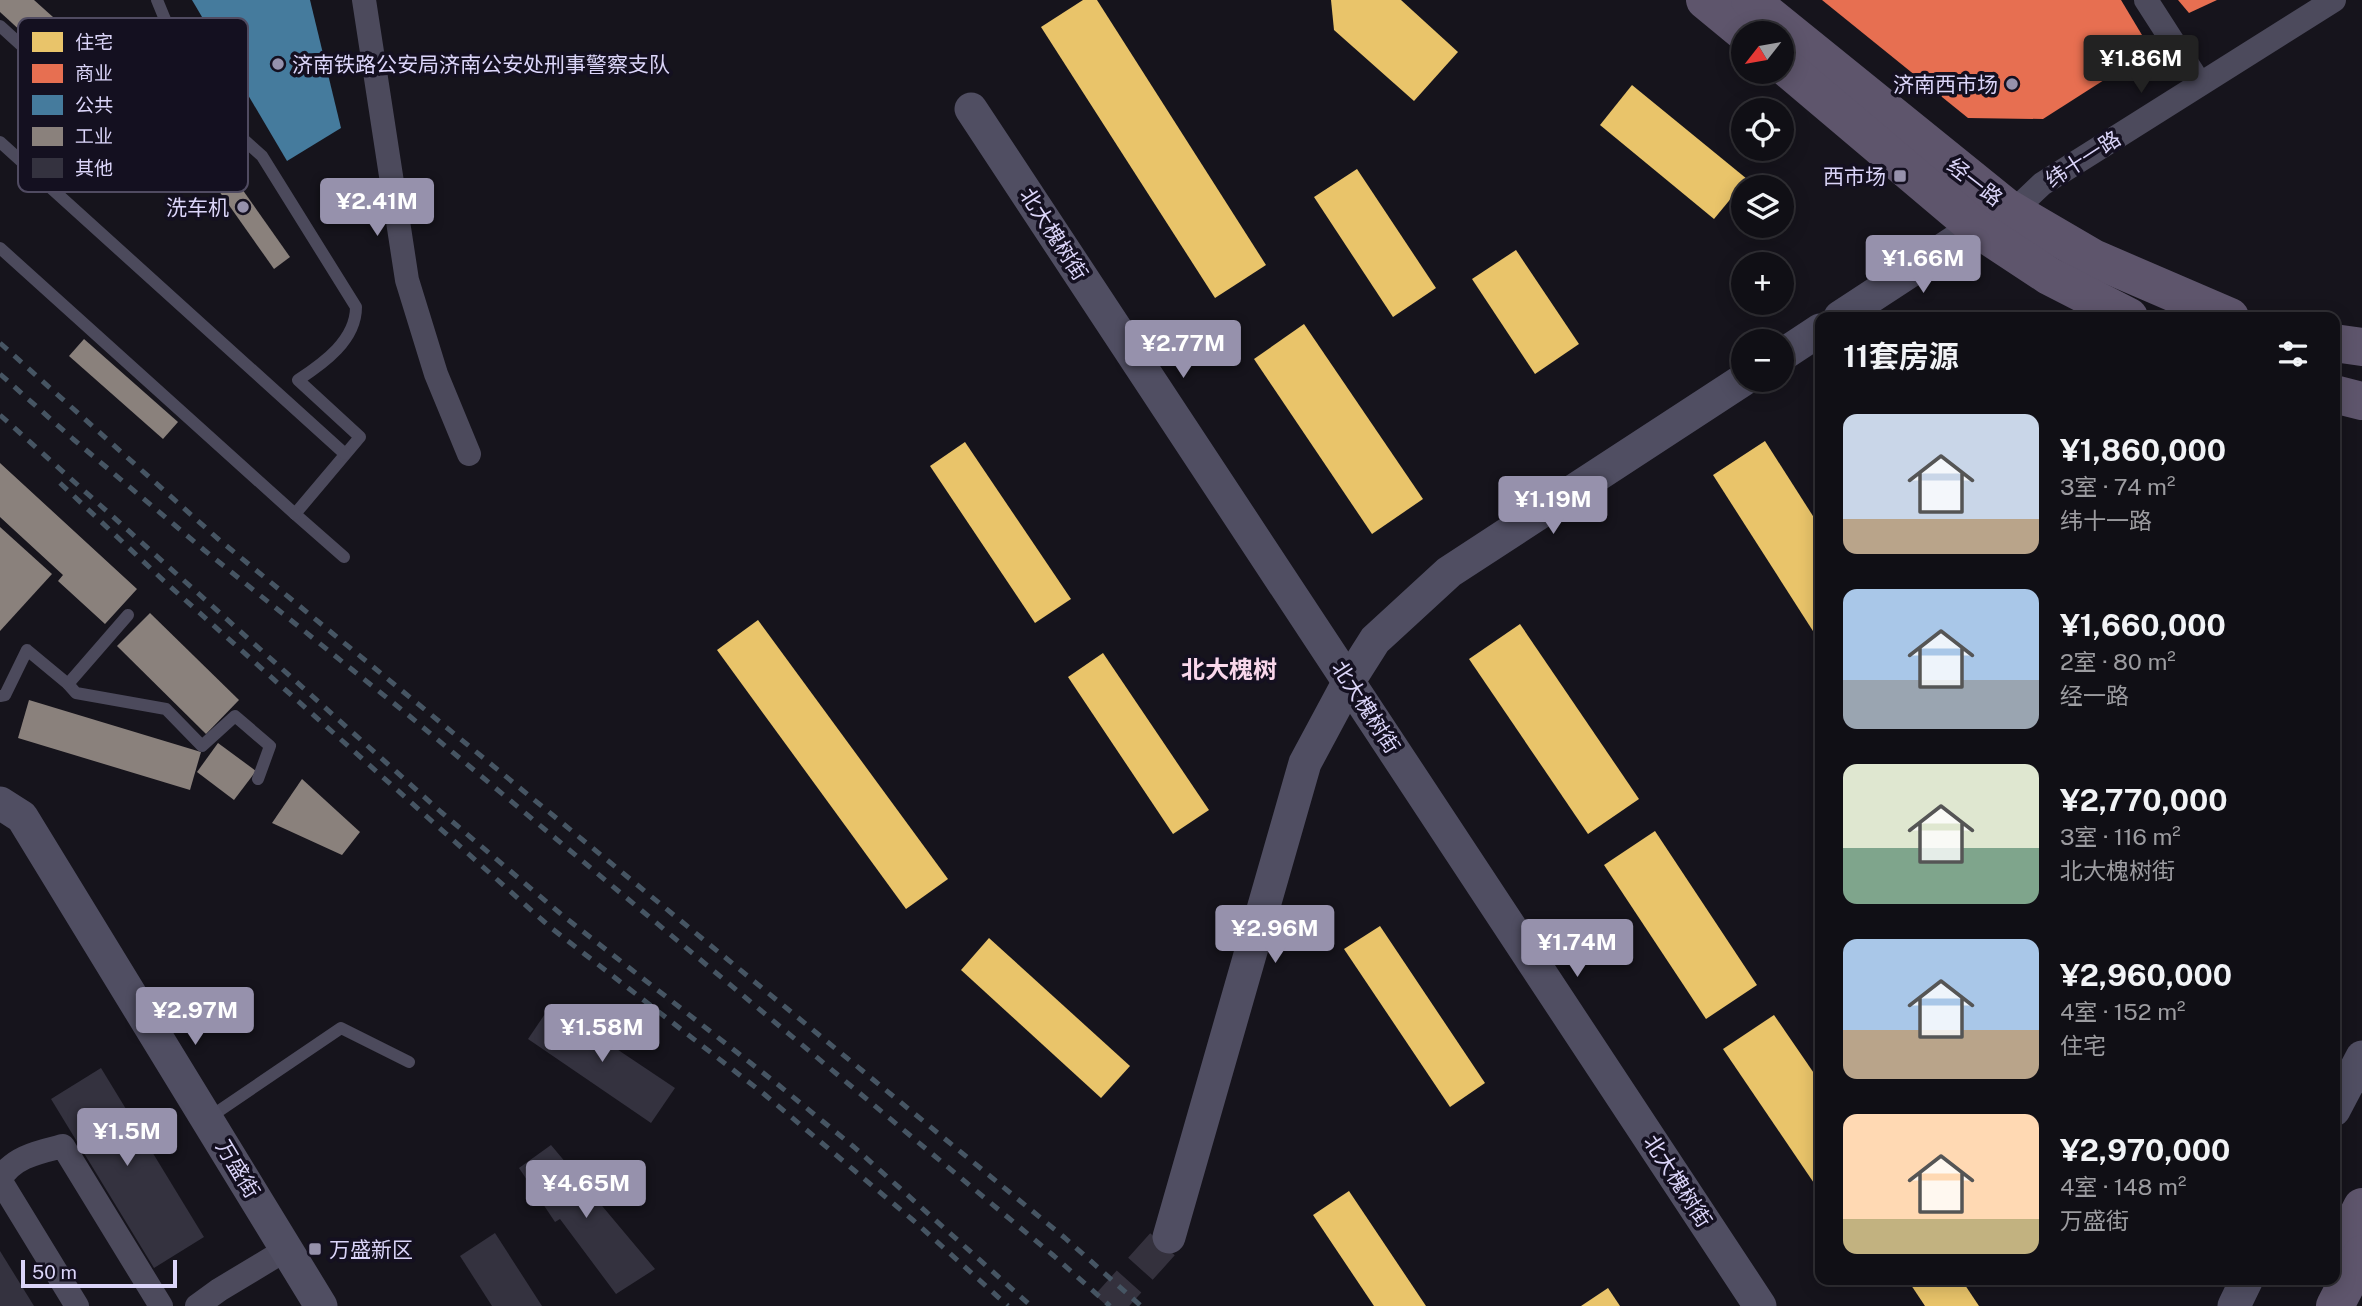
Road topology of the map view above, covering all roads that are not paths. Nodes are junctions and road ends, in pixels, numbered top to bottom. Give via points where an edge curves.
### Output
1 (157, 0) edge
2 (364, 0) edge
3 (1705, 0) edge
4 (1750, 0) edge
5 (2146, 0) edge
6 (2334, 0) edge
7 (164, 18) edge
8 (1731, 21) edge
9 (0, 26) edge
10 (18, 42) edge
11 (1794, 73) edge
12 (2200, 84) junction
13 (971, 109) dead end
14 (0, 142) edge
15 (248, 143) edge
16 (18, 158) edge
17 (55, 192) edge
18 (1991, 217) junction
19 (0, 248) edge
20 (1848, 312) edge
21 (2119, 312) edge
22 (2218, 312) edge
23 (1815, 333) edge
24 (2340, 344) edge
25 (1794, 347) edge
26 (2362, 347) edge
27 (1731, 388) edge
28 (2340, 396) edge
29 (2362, 401) edge
30 (345, 454) junction
31 (469, 454) dead end
32 (295, 514) junction
33 (344, 557) dead end
34 (128, 615) dead end
35 (1349, 681) junction
36 (68, 684) junction
37 (0, 696) edge
38 (258, 779) dead end
39 (11, 810) edge
40 (2362, 1057) edge
41 (409, 1062) dead end
42 (2340, 1099) edge
43 (207, 1119) junction
44 (2362, 1207) edge
45 (1169, 1237) tunnel mouth
46 (287, 1249) junction
47 (2340, 1250) edge
48 (2362, 1254) edge
49 (2245, 1285) edge
50 (2323, 1285) edge
51 (77, 1306) edge
52 (161, 1306) edge
53 (197, 1306) edge
54 (321, 1306) edge
55 (1760, 1306) edge
56 (2234, 1306) edge
57 (2312, 1306) edge
58 (2335, 1306) edge

1 - 7 lane
2 - 31 street via 407,280 436,374
3 - 8 main road
4 - 18 main road, 经一路
5 - 12 street
6 - 12 street, 纬十一路
9 - 10 lane
11 - 18 main road, 经一路
12 - 18 street, 纬十一路 via 2042,184 2021,204
13 - 35 street, 北大槐树街
14 - 16 lane
15 - 30 lane via 262,156 356,307 356,321 346,339 298,380 360,437
17 - 30 lane
18 - 20 street
18 - 21 main road, 经一路 via 2049,276
18 - 22 main road, 经一路
19 - 32 lane
23 - 25 street
24 - 26 main road
27 - 35 street via 1449,572 1375,640
28 - 29 main road
30 - 32 lane
32 - 33 lane
34 - 36 lane
35 - 45 street via 1305,763
35 - 55 street, 北大槐树街
36 - 37 lane via 27,650 5,695
36 - 38 lane via 76,693 166,709 202,746 235,716 270,746
39 - 43 street, 万盛街
40 - 42 street
41 - 43 lane via 341,1028
43 - 46 street, 万盛街
44 - 47 main road
46 - 53 street
46 - 54 street, 万盛街
48 - 58 main road
49 - 56 street
50 - 57 main road
51 - 52 street via 0,1180 25,1156 62,1146

